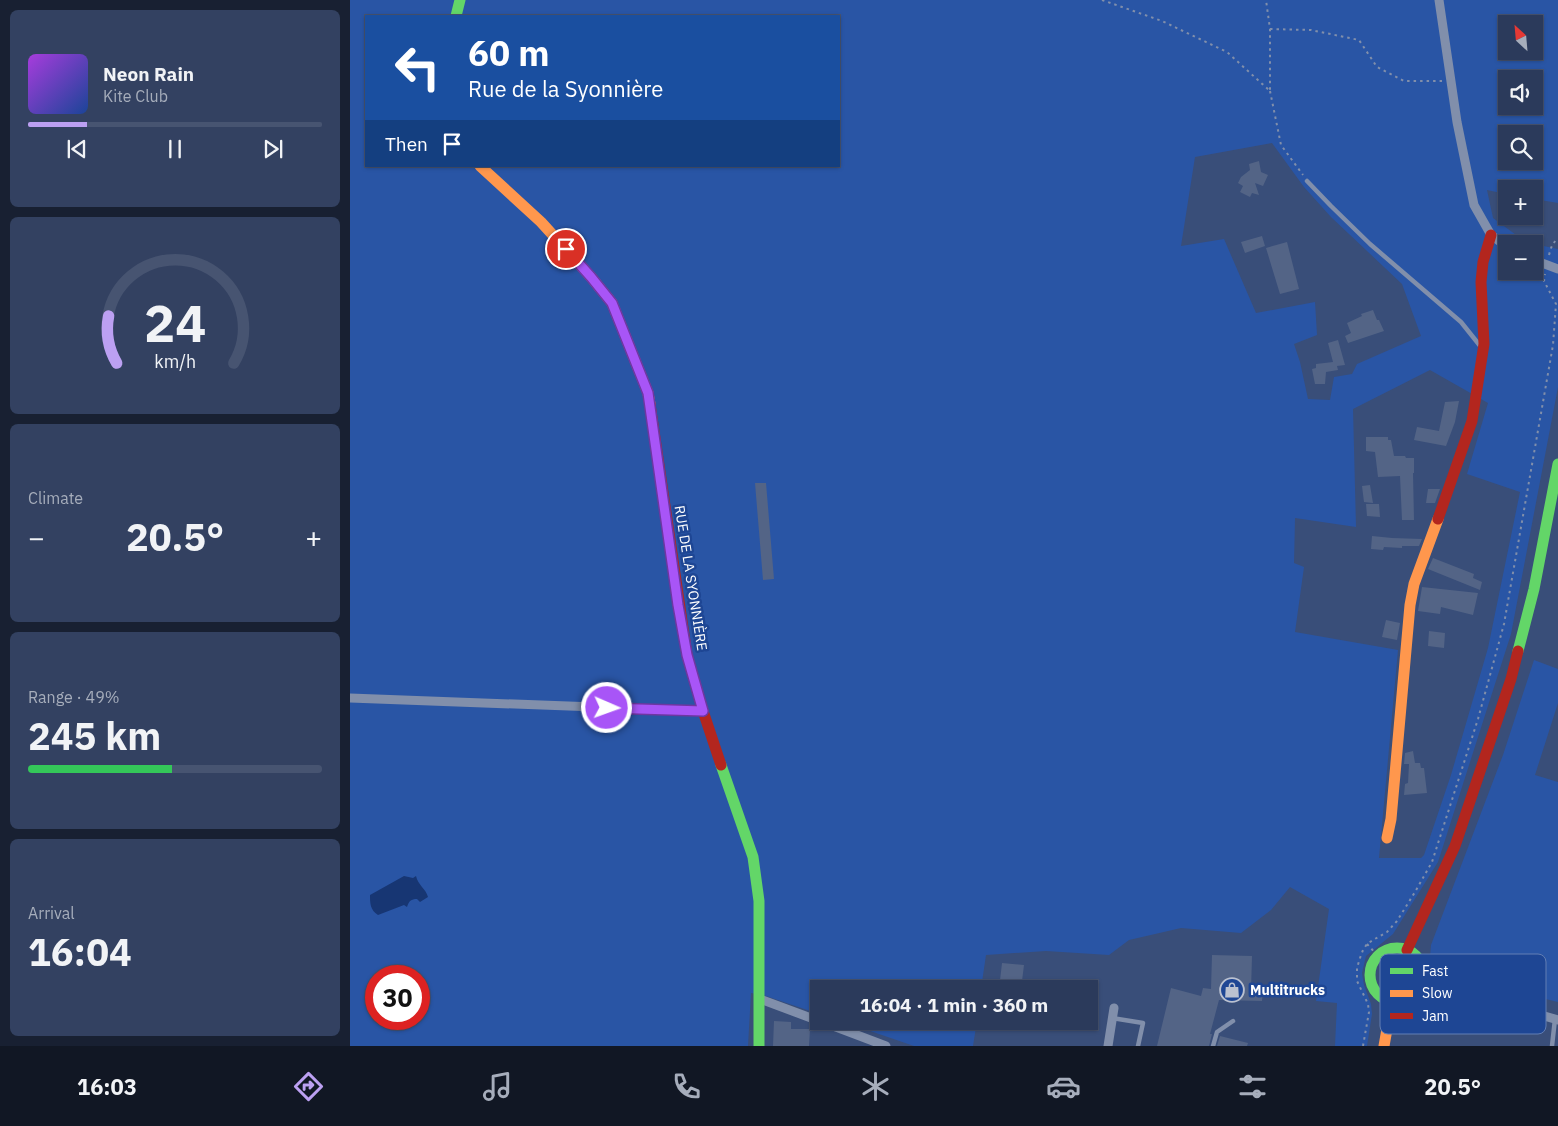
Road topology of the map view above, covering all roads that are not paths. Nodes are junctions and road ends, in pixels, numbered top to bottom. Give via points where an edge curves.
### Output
1 (460, 0) edge
2 (1440, 0) edge
3 (456, 15) edge
4 (481, 167) edge
5 (1307, 181) road end
6 (1491, 235) junction
7 (1498, 240) edge
8 (1543, 263) edge
9 (1558, 269) edge
10 (1483, 350) junction
11 (1558, 464) edge
12 (1556, 485) edge
13 (350, 698) edge
14 (703, 711) junction
15 (1387, 838) dead end
16 (1407, 950) junction
17 (1381, 954) edge
18 (1414, 954) edge
19 (1380, 955) edge
20 (1380, 996) edge
21 (760, 999) junction
22 (1114, 1008) dead end
23 (810, 1018) edge
24 (1112, 1018) junction
25 (1557, 1019) edge
26 (1233, 1021) dead end
27 (843, 1030) edge
28 (759, 1046) edge
29 (886, 1046) edge
30 (1108, 1046) edge
31 (1138, 1046) edge
32 (1213, 1046) edge
33 (1552, 1046) edge

1 - 3 street
2 - 6 street via 1457,122 1474,205
4 - 14 street, RUE DE LA SYONNIÈRE via 541,222 612,303 648,393 678,605 687,655
5 - 10 lane via 1370,244 1461,322
6 - 7 street
6 - 10 street via 1481,282
8 - 9 street
10 - 15 street via 1472,421 1414,584
11 - 12 street
12 - 16 street via 1511,679 1455,846
13 - 14 street
14 - 21 street, RUE DE LA SYONNIÈRE via 753,857 759,901
16 - 17 street via 1389,949
16 - 18 street
19 - 20 street via 1370,976
21 - 23 street
21 - 28 street, RUE DE LA SYONNIÈRE
22 - 24 street
24 - 30 street
24 - 31 lane via 1143,1023
25 - 33 lane
26 - 32 lane via 1217,1032
27 - 29 street

